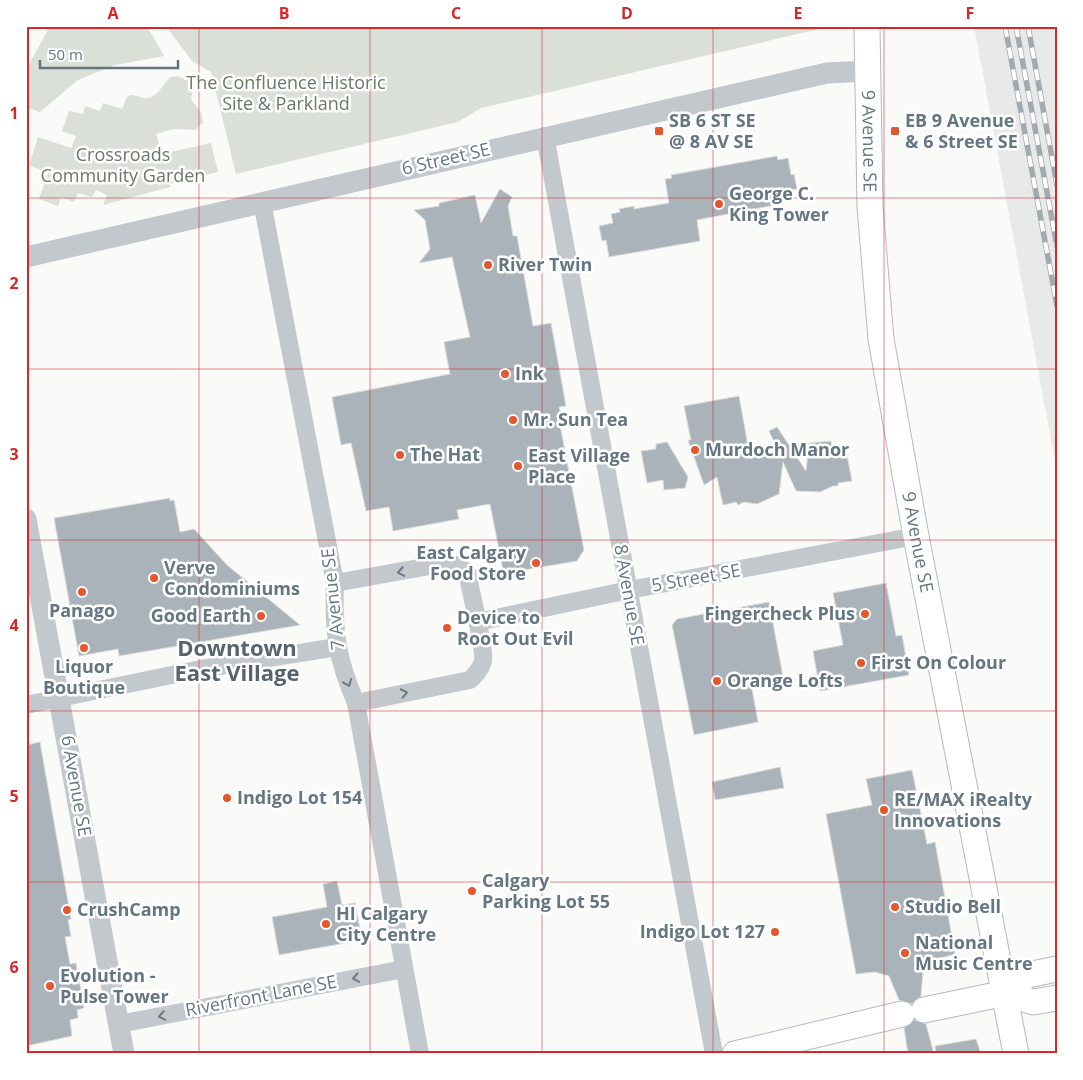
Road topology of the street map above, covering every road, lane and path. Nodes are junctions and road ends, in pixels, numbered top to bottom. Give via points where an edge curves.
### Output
1 (867, 26) edge
2 (867, 71) junction
3 (545, 136) junction
4 (262, 202) junction
5 (26, 257) edge
6 (26, 518) edge
7 (916, 536) junction
8 (335, 584) junction
9 (629, 590) junction
10 (477, 622) junction
11 (337, 647) junction
12 (60, 698) junction
13 (356, 704) junction
14 (26, 705) edge
15 (404, 969) junction
16 (1057, 969) edge
17 (1006, 993) junction
18 (1057, 998) edge
19 (119, 1024) junction
20 (124, 1054) edge
21 (420, 1054) edge
22 (714, 1054) edge
23 (735, 1054) edge
24 (1016, 1054) edge

1 - 2 main road, 9 Avenue SE
2 - 3 street, 6 Street SE via 827,73
2 - 7 main road, 9 Avenue SE via 870,207 881,339
3 - 4 street, 6 Street SE
3 - 9 street, 8 Avenue SE
4 - 5 street, 6 Street SE
4 - 8 street, 7 Avenue SE
6 - 12 street, 6 Avenue SE
7 - 9 street, 5 Street SE
7 - 17 main road, 9 Avenue SE
10 -> 8 street via 467,572 456,565 441,564
8 - 11 street, 7 Avenue SE
9 - 10 street, 5 Street SE
9 - 22 street, 8 Avenue SE
13 -> 10 street via 470,680 483,660
11 - 12 street via 201,669
11 -> 13 street, 7 Avenue SE
12 - 14 street
12 - 19 street, 6 Avenue SE
13 - 15 street, 7 Avenue SE
15 -> 19 street, Riverfront Lane SE
15 - 21 street, 7 Avenue SE
16 - 17 main road via 1027,975
17 - 18 main road via 1033,1002
17 - 23 main road
17 - 24 main road, 9 Avenue SE
19 - 20 street, 6 Avenue SE

